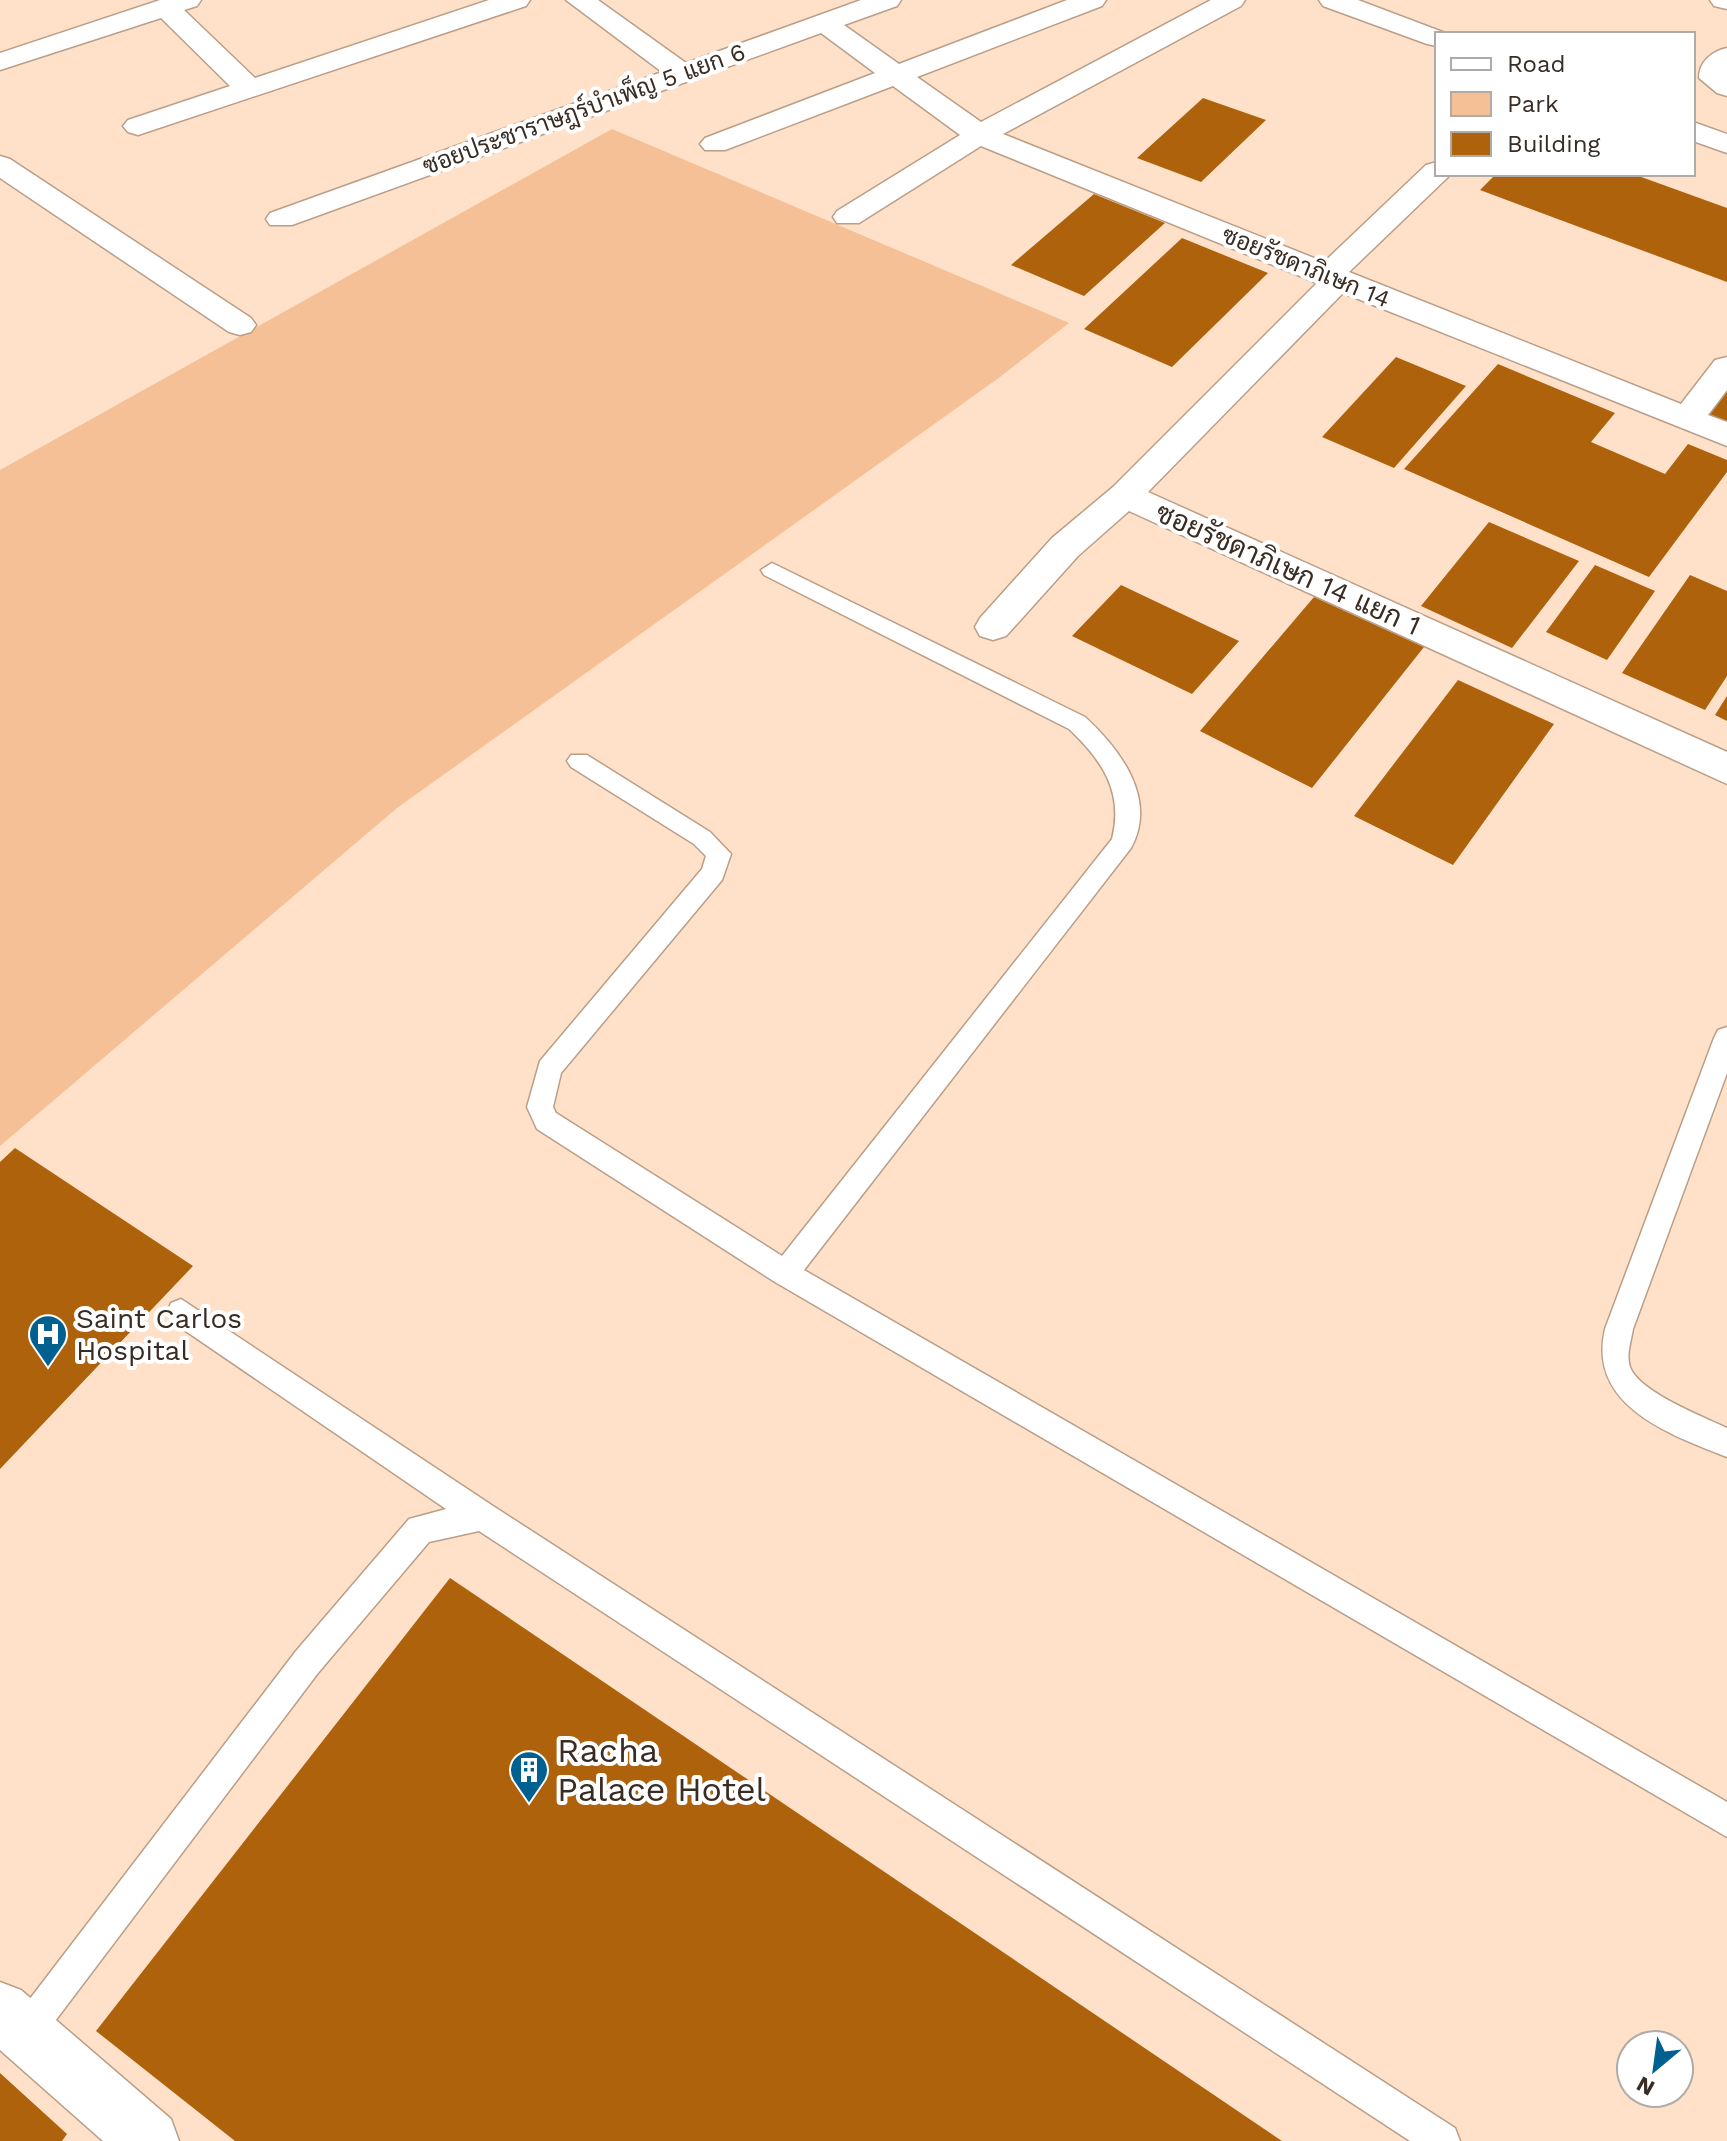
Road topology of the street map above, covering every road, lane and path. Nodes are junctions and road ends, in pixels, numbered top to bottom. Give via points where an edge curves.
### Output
1 (87, 0) edge
2 (516, 0) edge
3 (580, 0) edge
4 (887, 0) edge
5 (1092, 0) edge
6 (1231, 0) edge
7 (1333, 0) edge
8 (1418, 0) edge
9 (176, 4) edge
10 (1390, 21) junction
11 (823, 22) junction
12 (113, 25) junction
13 (1435, 37) edge
14 (1727, 56) edge
15 (0, 62) edge
16 (682, 73) junction
17 (897, 76) junction
18 (1727, 87) edge
19 (250, 89) junction
20 (138, 126) dead end
21 (1695, 132) edge
22 (979, 135) junction
23 (715, 144) dead end
24 (1727, 144) edge
25 (0, 165) edge
26 (1435, 173) edge
27 (848, 217) dead end
28 (281, 219) dead end
29 (1332, 278) junction
30 (240, 325) dead end
31 (1727, 367) edge
32 (1687, 419) junction
33 (1727, 435) edge
34 (1125, 495) junction
35 (772, 570) dead end
36 (993, 627) dead end
37 (579, 761) dead end
38 (1727, 769) edge
39 (1727, 1038) edge
40 (785, 1273) junction
41 (181, 1312) dead end
42 (1727, 1443) edge
43 (482, 1516) junction
44 (1727, 1820) edge
45 (12, 2022) edge
46 (149, 2141) edge
47 (1442, 2141) edge

1 - 12 street
2 - 19 street
3 - 16 street
4 - 11 street, ซอยประชาราษฎร์บำเพ็ญ 5 แยก 6
5 - 17 street
6 - 22 street
7 - 10 street
8 - 10 street
9 - 12 street
9 - 19 street
10 - 13 street
11 - 16 street, ซอยประชาราษฎร์บำเพ็ญ 5 แยก 6
11 - 17 street, ซอยรัชดาภิเษก 14
12 - 15 street
14 - 18 street via 1713,69 1713,78
16 - 28 street, ซอยประชาราษฎร์บำเพ็ญ 5 แยก 6
17 - 22 street, ซอยรัชดาภิเษก 14
17 - 23 street
19 - 20 street
21 - 24 street
22 - 27 street
22 - 29 street, ซอยรัชดาภิเษก 14
25 - 30 street
26 - 29 street, ซอยรัชดาภิเษก 14 แยก 1
29 - 32 street, ซอยรัชดาภิเษก 14
29 - 34 street, ซอยรัชดาภิเษก 14 แยก 1
31 - 32 street
32 - 33 street, ซอยรัชดาภิเษก 14
34 - 36 street via 1065,547
34 - 38 street, ซอยรัชดาภิเษก 14 แยก 1
35 - 40 lane via 1077,723 1119,770 1131,822 1123,842
37 - 40 lane via 719,854 713,873 549,1069 540,1107 546,1121
39 - 42 lane via 1613,1357 1621,1379 1637,1394
40 - 44 lane
41 - 43 lane
43 - 45 lane via 420,1529
43 - 47 lane
45 - 46 street

